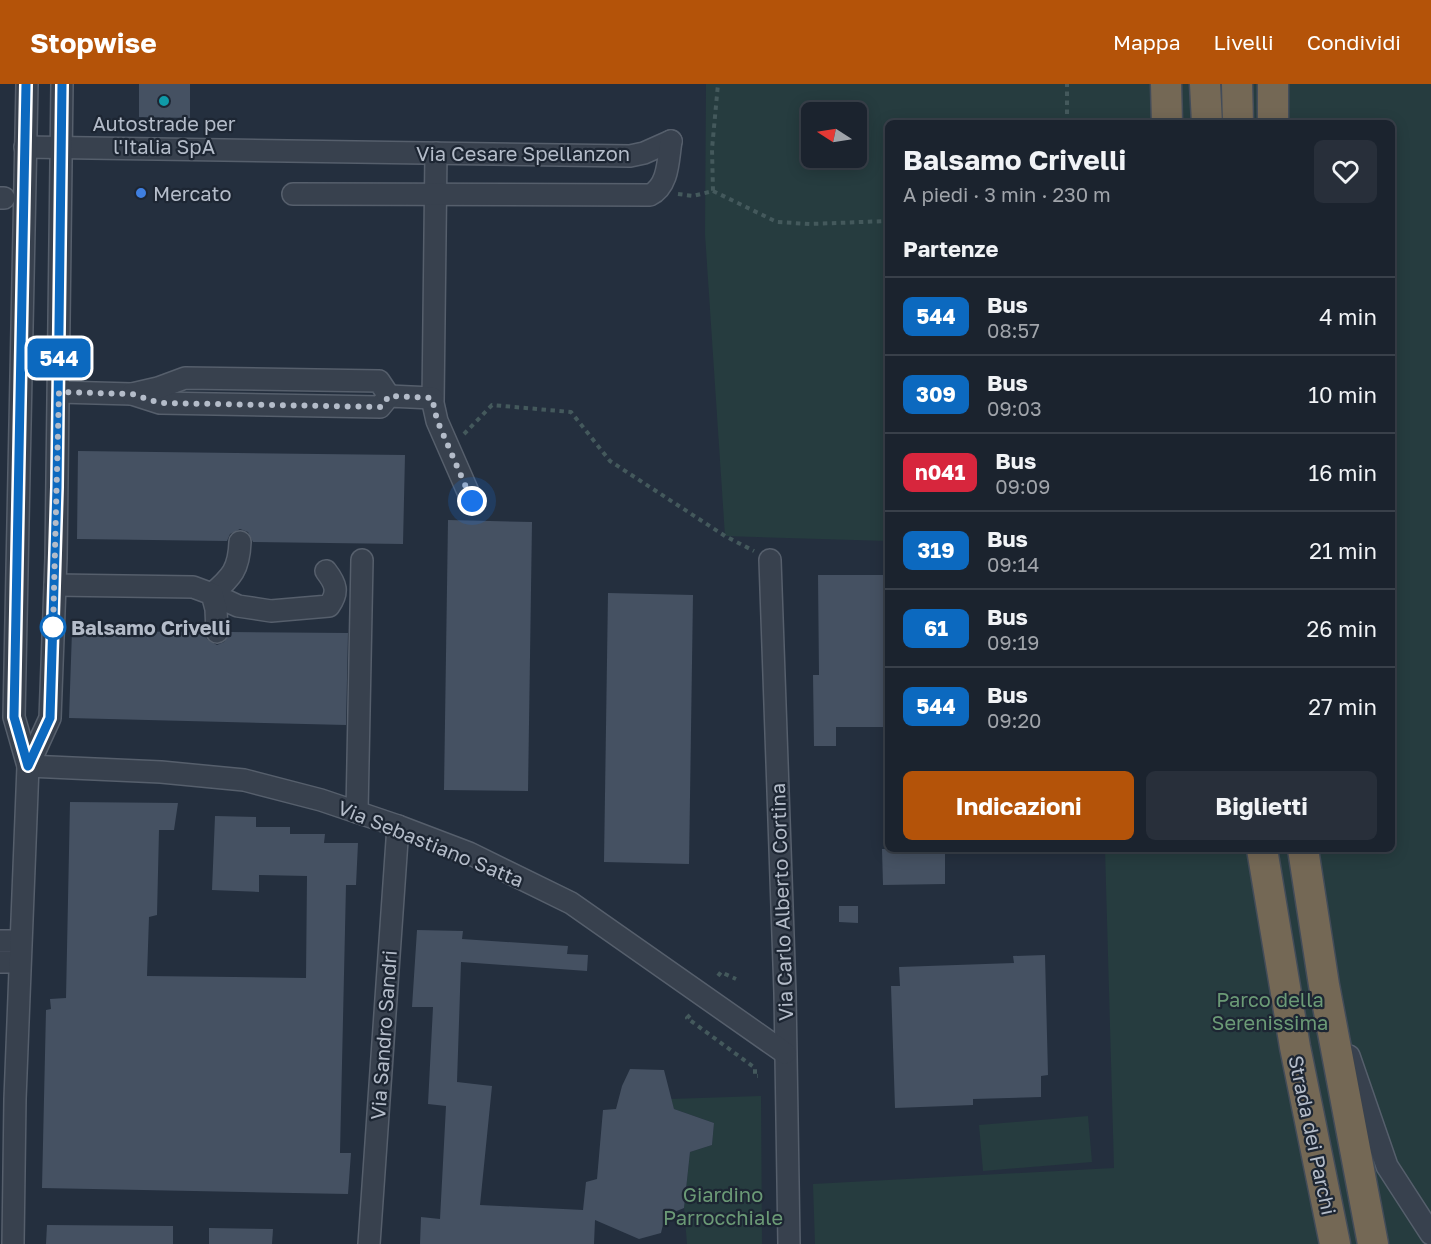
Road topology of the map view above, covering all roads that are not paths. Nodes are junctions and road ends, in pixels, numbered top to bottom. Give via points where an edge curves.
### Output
1 (27, 84) edge
2 (62, 84) edge
3 (1166, 84) edge
4 (1205, 84) edge
5 (1237, 84) edge
6 (1273, 84) edge
7 (1167, 120) edge
8 (1207, 120) edge
9 (1238, 120) edge
10 (1273, 120) edge
11 (25, 147) junction
12 (61, 148) junction
13 (436, 153) junction
14 (293, 194) dead end
15 (436, 195) junction
16 (59, 392) junction
17 (432, 398) junction
18 (472, 501) dead end
19 (240, 542) dead end
20 (362, 560) dead end
21 (770, 560) road end
22 (326, 571) dead end
23 (55, 585) junction
24 (212, 594) junction
25 (8, 632) edge
26 (217, 632) dead end
27 (28, 766) junction
28 (357, 812) junction
29 (398, 826) junction
30 (1262, 852) edge
31 (1303, 852) edge
32 (10, 951) edge
33 (1324, 985) junction
34 (785, 1053) junction
35 (7, 1099) edge
36 (1431, 1234) edge
37 (13, 1244) edge
38 (369, 1244) edge
39 (789, 1244) edge
40 (1335, 1244) edge
41 (1373, 1244) edge

1 - 11 street
2 - 12 street
3 - 7 highway
4 - 8 highway
5 - 9 highway
6 - 10 highway
11 - 12 street, Via Cesare Spellanzon
11 - 25 street
12 - 13 street, Via Cesare Spellanzon
12 - 16 street
13 - 15 street
13 - 15 street, Via Cesare Spellanzon via 630,156 671,141 666,174 654,194
14 - 15 street
15 - 17 street
16 - 17 street via 132,394 160,403 381,407 389,396
16 - 23 street
17 - 18 street via 435,416
19 - 24 street via 239,558 230,579
20 - 28 street
21 - 34 street, Via Carlo Alberto Cortina
22 - 24 street via 334,582 335,597 329,606 271,611 238,606
23 - 24 street via 193,587
23 - 27 street via 50,718
24 - 26 street
25 - 27 street via 14,717
27 - 28 street, Via Sebastiano Satta via 244,780
27 - 32 street
28 - 29 street, Via Sebastiano Satta
29 - 34 street, Via Sebastiano Satta via 469,853 571,903
29 - 38 street, Via Sandro Sandri
30 - 40 highway, Strada dei Parchi via 1295,1047
31 - 33 highway, Strada dei Parchi
32 - 35 street
33 - 36 street via 1387,1166
33 - 41 highway, Strada dei Parchi
34 - 39 street, Via Carlo Alberto Cortina
35 - 37 street

